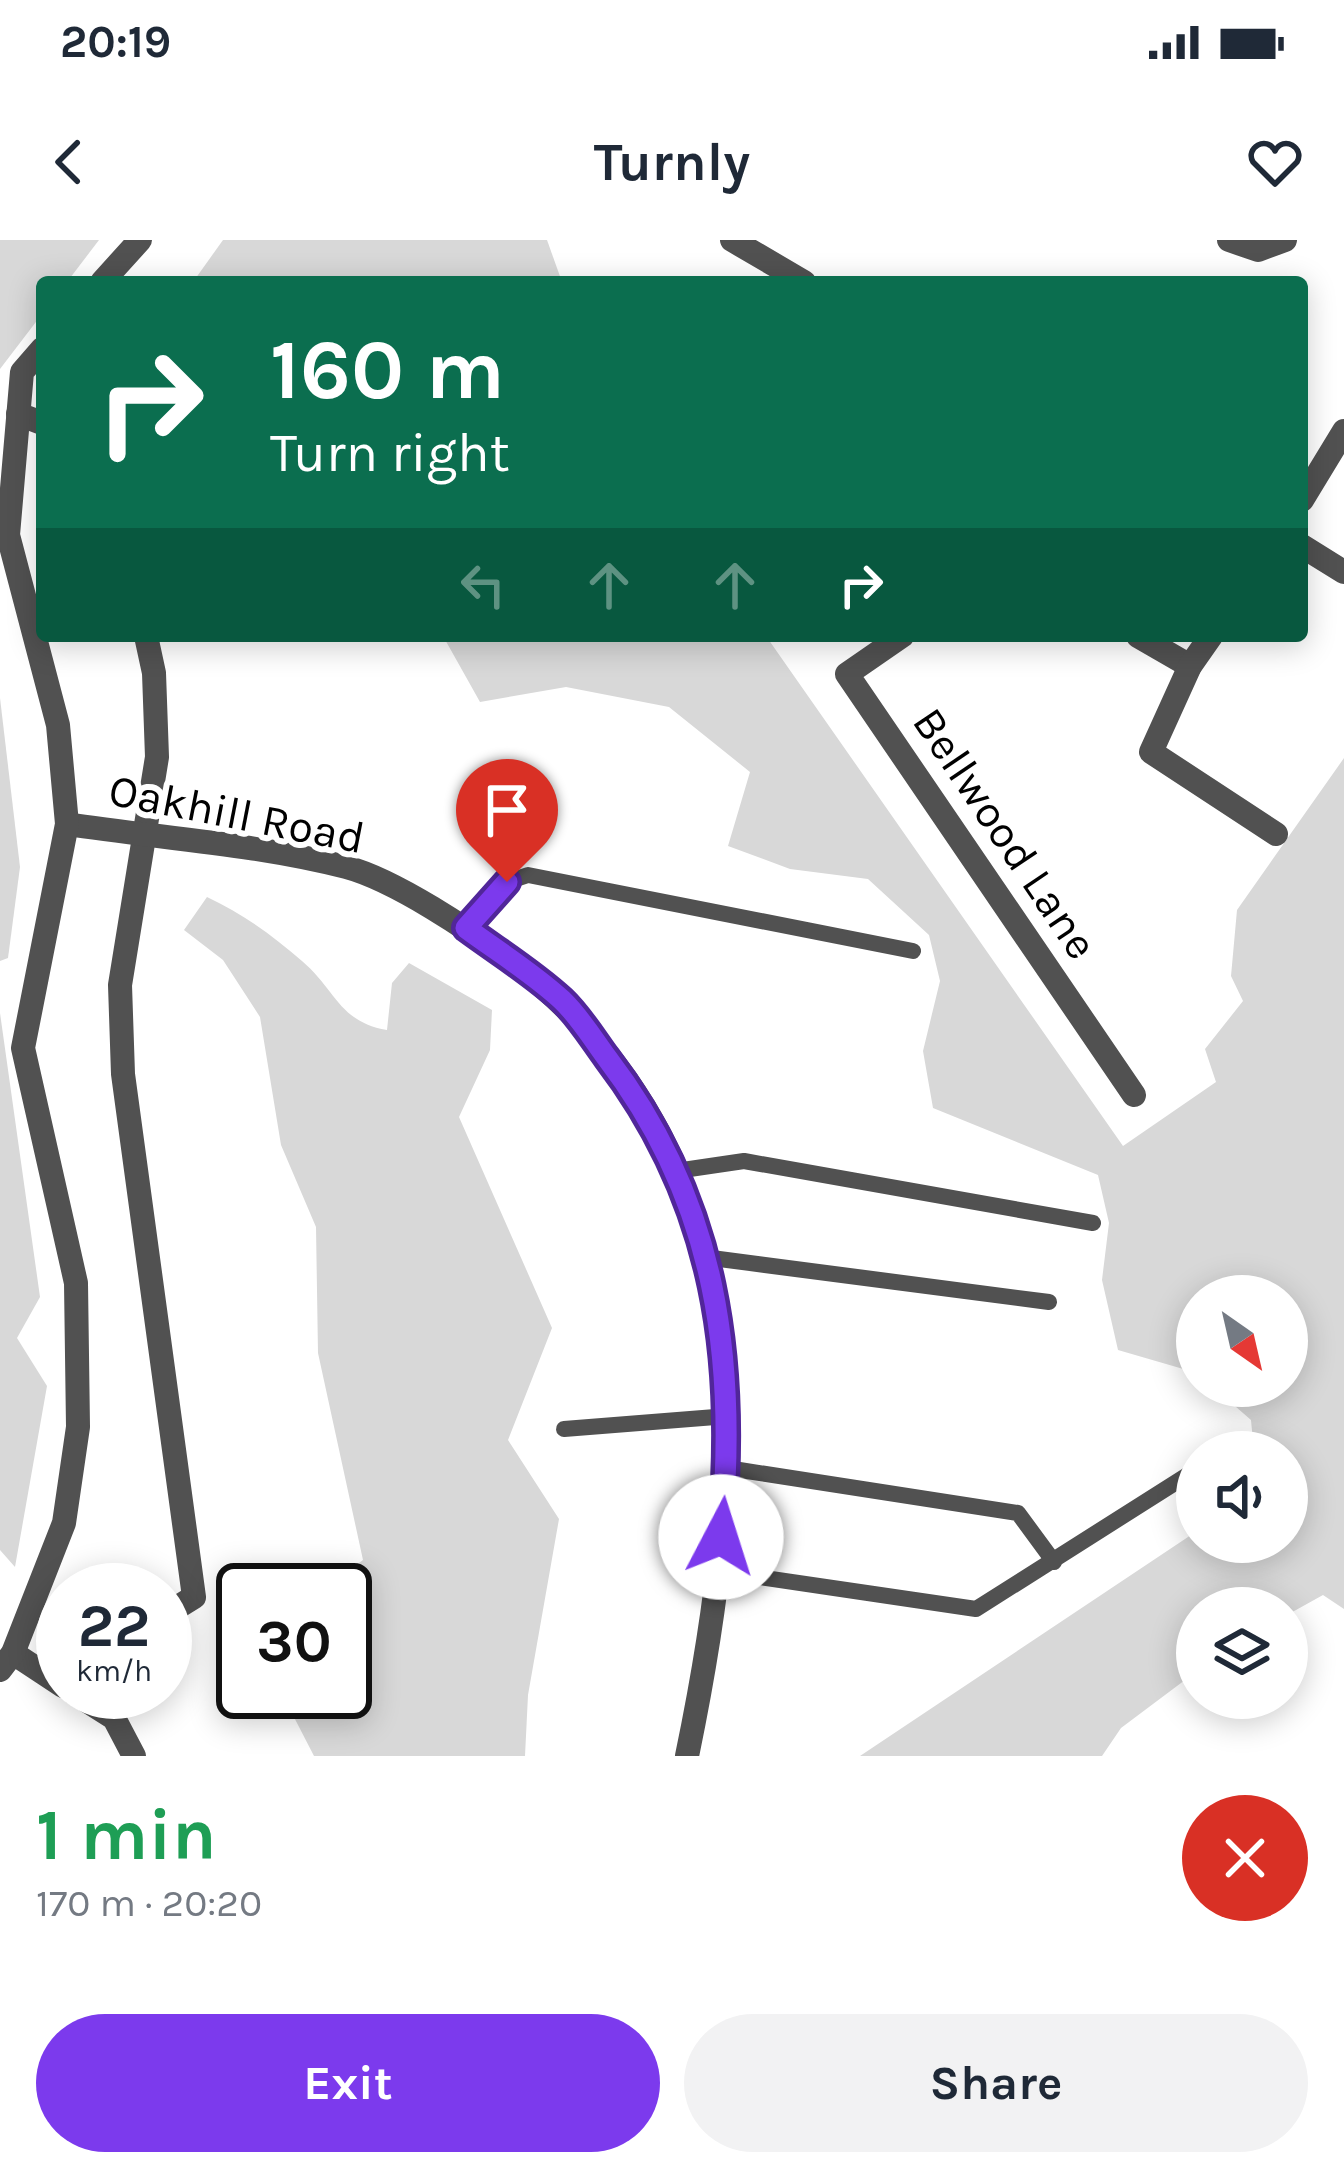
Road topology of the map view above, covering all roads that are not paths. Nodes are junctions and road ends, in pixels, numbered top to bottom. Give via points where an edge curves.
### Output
1 (140, 240) edge
2 (732, 240) edge
3 (1229, 240) edge
4 (1285, 240) edge
5 (107, 276) edge
6 (794, 276) edge
7 (36, 356) edge
8 (30, 418) edge
9 (1344, 431) edge
10 (1308, 490) edge
11 (1308, 550) edge
12 (1344, 572) edge
13 (36, 641) edge
14 (36, 642) edge
15 (147, 642) edge
16 (893, 642) edge
17 (1148, 642) edge
18 (1206, 642) edge
19 (1190, 666) junction
20 (67, 824) junction
21 (1276, 834) dead end
22 (143, 836) junction
23 (466, 928) junction
24 (913, 951) dead end
25 (1134, 1095) dead end
26 (676, 1171) junction
27 (1093, 1223) dead end
28 (704, 1257) junction
29 (1048, 1302) dead end
30 (728, 1416) junction
31 (564, 1429) dead end
32 (728, 1468) junction
33 (1176, 1483) edge
34 (1054, 1562) junction
35 (189, 1563) edge
36 (718, 1571) junction
37 (6, 1661) edge
38 (36, 1672) edge
39 (115, 1719) edge
40 (134, 1756) edge
41 (687, 1756) edge

1 - 5 street
2 - 6 street
3 - 4 street via 1258,250
7 - 8 street via 22,372
8 - 13 street via 8,535
9 - 10 street
11 - 12 street
14 - 20 street via 58,725
15 - 22 street via 157,757
16 - 25 street, Bellwood Lane via 847,674
17 - 19 street
18 - 19 street
19 - 21 street via 1151,752
20 - 22 street, Oakhill Road
20 - 37 street via 23,1048 76,1283 78,1427 64,1523
22 - 23 street, Oakhill Road via 350,868
22 - 35 street via 120,985 123,1074
23 - 24 lane via 507,882 529,875
23 - 26 street, Oakhill Road via 563,1001 640,1101
26 - 27 lane via 744,1161
26 - 28 street, Oakhill Road
28 - 29 lane
28 - 30 street, Oakhill Road via 721,1314
30 - 31 lane
30 - 32 street, Oakhill Road
32 - 34 lane via 1018,1513
32 - 36 street, Oakhill Road
33 - 34 lane
34 - 36 lane via 976,1609
36 - 41 street, Oakhill Road
37 - 38 street
39 - 40 street

